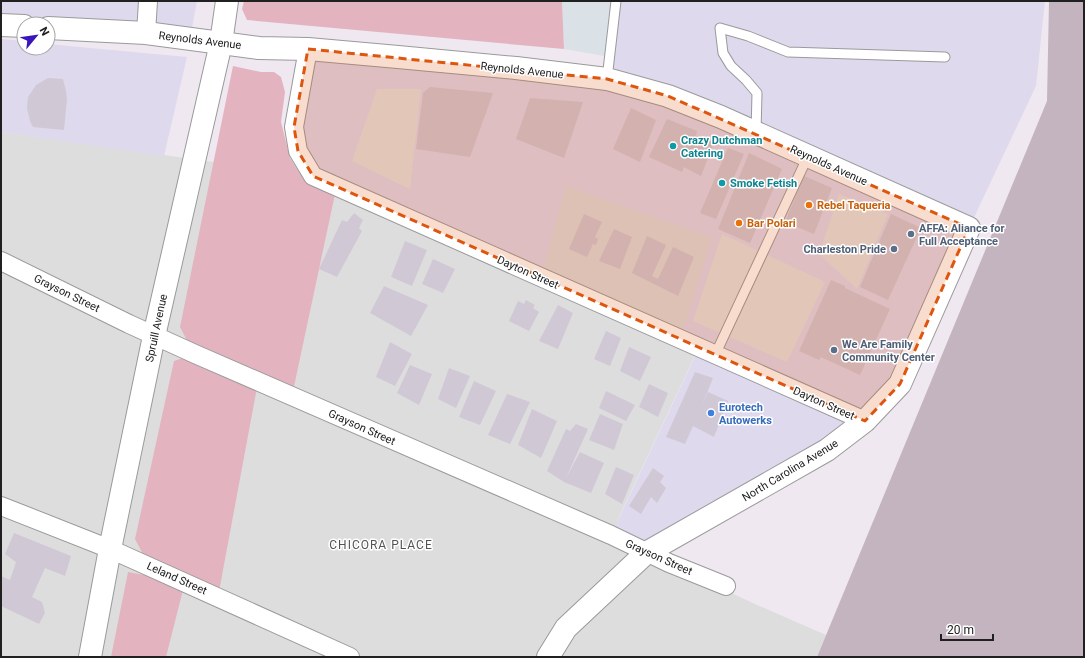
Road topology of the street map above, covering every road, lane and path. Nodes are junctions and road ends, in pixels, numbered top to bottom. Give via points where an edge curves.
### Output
1 (148, 1) edge
2 (227, 1) edge
3 (616, 1) edge
4 (1, 25) edge
5 (16, 26) edge
6 (56, 28) edge
7 (146, 33) junction
8 (221, 43) junction
9 (308, 49) junction
10 (946, 57) dead end
11 (607, 80) junction
12 (756, 132) junction
13 (808, 156) junction
14 (969, 228) joint
15 (1, 261) edge
16 (154, 336) junction
17 (715, 355) junction
18 (865, 421) junction
19 (1, 506) edge
20 (110, 549) junction
21 (646, 552) junction
22 (726, 586) dead end
23 (90, 657) edge
24 (350, 657) edge
25 (548, 657) edge

1 - 7 street
2 - 8 street, Spruill Avenue
3 - 11 lane
4 - 5 street
6 - 7 street, Reynolds Avenue
7 - 8 street, Reynolds Avenue
8 - 9 street, Reynolds Avenue via 259,48
8 - 16 street, Spruill Avenue
9 - 11 street, Reynolds Avenue via 516,68
9 - 17 street, Dayton Street via 294,128 298,152 313,176
10 - 12 lane via 788,52 720,28 723,53 731,66 757,93
11 - 12 street, Reynolds Avenue via 668,96
12 - 13 street, Reynolds Avenue
13 - 14 street, Reynolds Avenue
13 - 17 lane
14 - 18 street, North Carolina Avenue via 900,384
15 - 16 street, Grayson Street
16 - 20 street, Spruill Avenue
16 - 21 street, Grayson Street
17 - 18 street, Dayton Street
18 - 21 street, North Carolina Avenue via 827,450
19 - 20 street, Leland Street
20 - 23 street, Spruill Avenue
20 - 24 street, Leland Street
21 - 22 street, Grayson Street
21 - 25 street, North Carolina Avenue via 566,628

